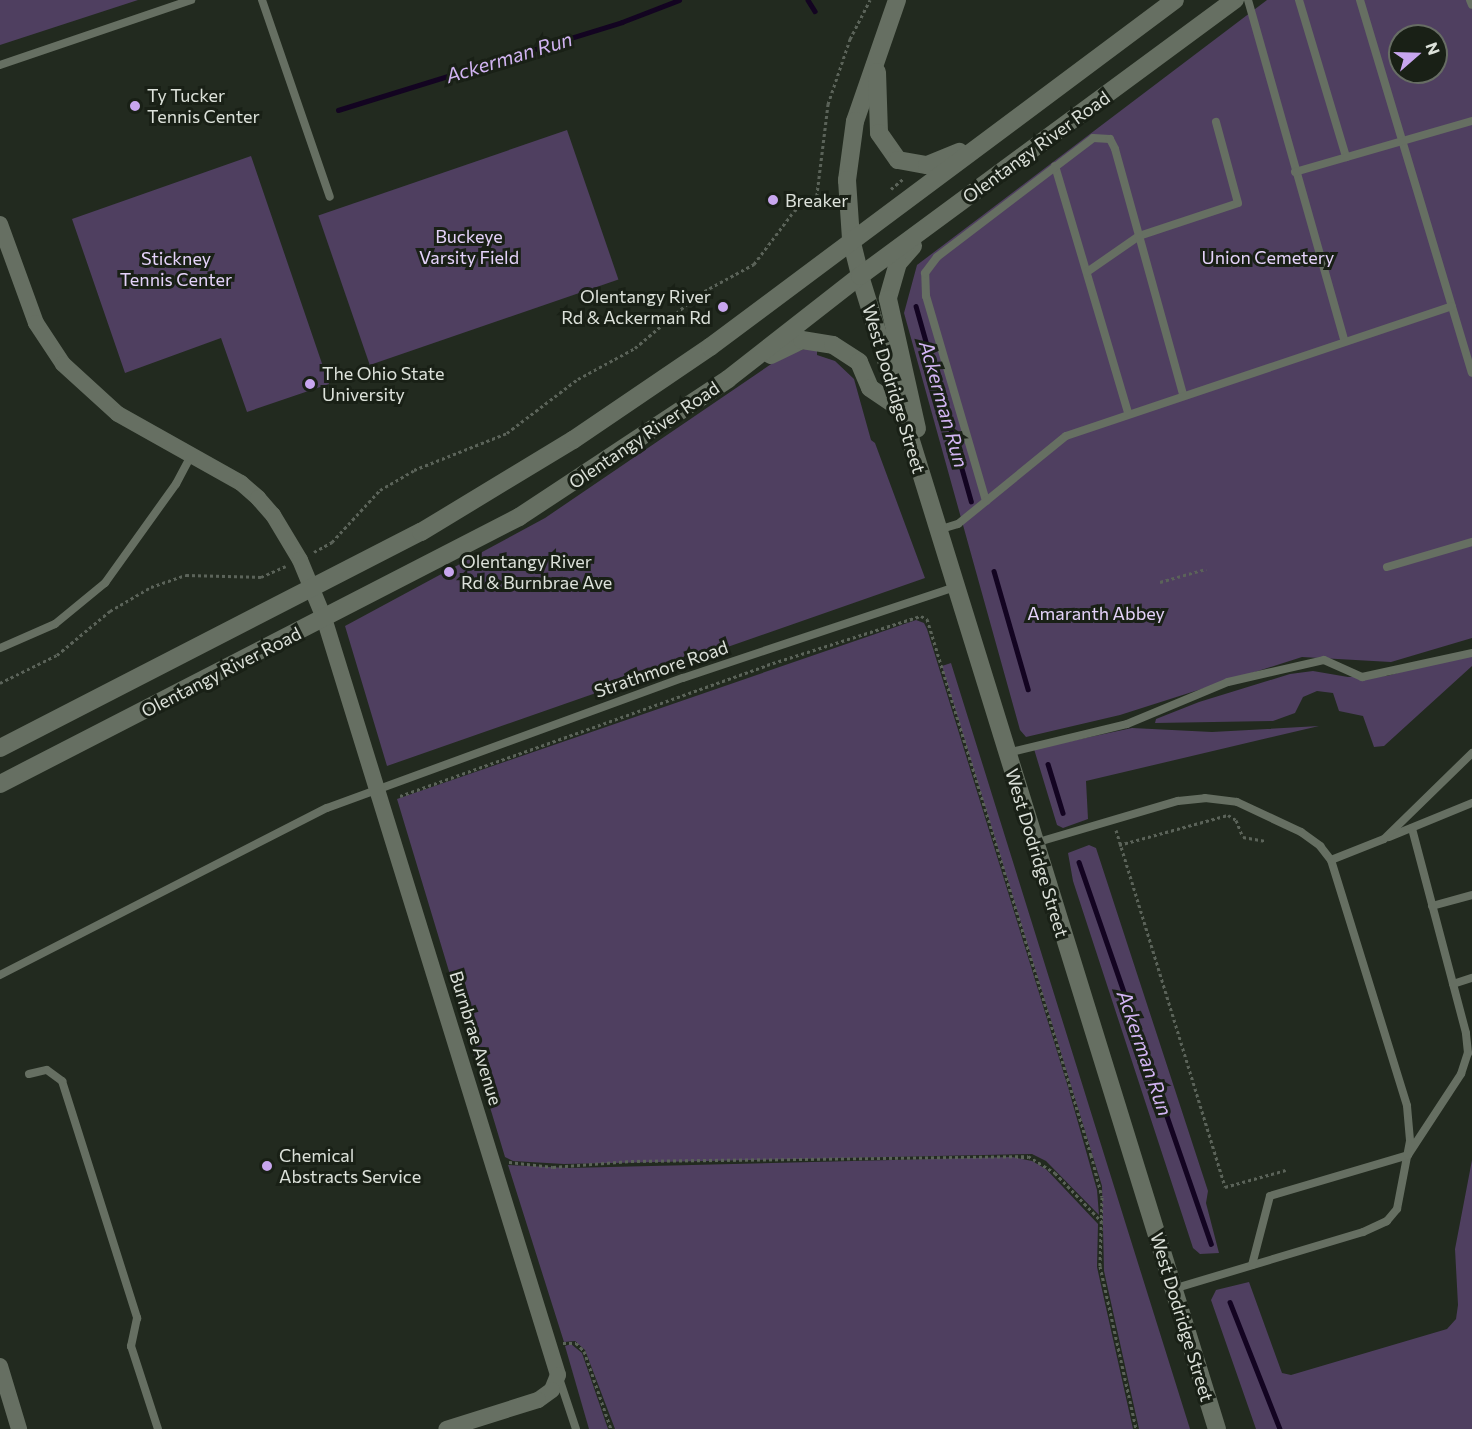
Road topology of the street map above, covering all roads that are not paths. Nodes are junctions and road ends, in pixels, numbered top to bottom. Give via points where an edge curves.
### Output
1 (191, 0) edge
2 (262, 0) edge
3 (897, 0) edge
4 (1175, 0) edge
5 (1235, 0) edge
6 (1248, 0) edge
7 (1299, 0) edge
8 (1360, 0) edge
9 (1470, 0) edge
10 (1472, 5) edge
11 (878, 51) junction
12 (0, 65) edge
13 (1472, 121) edge
14 (1216, 122) dead end
15 (989, 139) junction
16 (1402, 142) junction
17 (1346, 158) junction
18 (1055, 166) junction
19 (1295, 172) junction
20 (330, 197) dead end
21 (0, 224) edge
22 (930, 225) junction
23 (1139, 236) junction
24 (851, 239) junction
25 (1087, 272) junction
26 (860, 276) junction
27 (1452, 306) junction
28 (1344, 340) junction
29 (1468, 346) edge
30 (1472, 373) edge
31 (728, 379) junction
32 (1183, 394) junction
33 (901, 409) junction
34 (1128, 413) junction
35 (191, 456) junction
36 (918, 467) junction
37 (986, 501) junction
38 (937, 530) junction
39 (1472, 542) edge
40 (1388, 567) dead end
41 (955, 587) junction
42 (313, 589) junction
43 (324, 618) junction
44 (0, 648) edge
45 (1472, 653) edge
46 (0, 748) edge
47 (1006, 753) junction
48 (1472, 753) edge
49 (0, 784) edge
50 (379, 788) junction
51 (1472, 803) edge
52 (1412, 828) junction
53 (1384, 839) junction
54 (1034, 843) junction
55 (1331, 860) junction
56 (1472, 895) edge
57 (1432, 906) junction
58 (0, 975) edge
59 (1472, 978) edge
60 (1453, 984) junction
61 (28, 1074) dead end
62 (1408, 1155) junction
63 (1252, 1265) junction
64 (1173, 1289) junction
65 (0, 1366) edge
66 (558, 1375) junction
67 (19, 1429) edge
68 (158, 1429) edge
69 (446, 1429) edge
70 (576, 1429) edge
71 (1217, 1429) edge

1 - 12 lane
2 - 20 lane
3 - 11 main road, West Dodridge Street
4 - 15 main road, Olentangy River Road
5 - 22 main road, Olentangy River Road
6 - 19 lane
7 - 17 lane
8 - 16 lane
9 - 10 lane
11 - 15 main road via 879,133 898,160 927,165
11 - 24 main road, West Dodridge Street via 855,121 847,180
13 - 16 lane
14 - 23 lane via 1238,203
15 - 24 main road, Olentangy River Road
16 - 17 lane
16 - 27 lane
17 - 19 lane
18 - 23 lane via 1093,138 1110,139
18 - 25 lane
18 - 37 lane via 936,257 925,273 926,296
19 - 28 lane
21 - 35 street, Burnbrae Avenue via 36,323 63,364 111,409
22 - 26 main road, Olentangy River Road
22 - 36 main road via 898,263 888,300 917,421
23 - 25 lane
23 - 32 lane
24 - 26 main road, West Dodridge Street
24 - 42 main road, Olentangy River Road via 711,347 573,440 485,496
25 - 34 lane
26 - 31 main road, Olentangy River Road
26 - 33 main road, West Dodridge Street
27 - 28 lane
27 - 29 lane
28 - 32 lane
29 - 30 lane
31 - 33 main road via 791,345 821,341 859,362 870,388
31 - 43 main road, Olentangy River Road via 519,518
32 - 34 lane
33 - 36 main road, West Dodridge Street
34 - 37 lane via 1066,436
35 - 42 street, Burnbrae Avenue via 242,483 258,498 273,515
35 - 44 lane via 176,484 105,583 55,624
36 - 38 main road, West Dodridge Street
37 - 38 lane via 958,524
38 - 41 main road, West Dodridge Street
39 - 40 lane
41 - 47 main road, West Dodridge Street
41 - 50 lane, Strathmore Road via 694,674
42 - 43 street, Burnbrae Avenue
42 - 46 main road, Olentangy River Road
43 - 49 main road, Olentangy River Road
43 - 50 street, Burnbrae Avenue
45 - 47 lane via 1362,677 1324,660 1228,682 1127,724
47 - 54 main road, West Dodridge Street
48 - 53 lane
50 - 58 lane, Strathmore Road via 327,808
50 - 66 street, Burnbrae Avenue
51 - 52 lane
52 - 53 lane
52 - 57 lane
53 - 55 lane
54 - 55 lane via 1178,801 1205,798 1237,802 1301,832
54 - 64 main road, West Dodridge Street
55 - 62 lane via 1407,1106
56 - 57 lane
57 - 60 lane
59 - 60 lane
60 - 62 lane via 1468,1053 1445,1105
61 - 68 lane via 47,1070 62,1081 137,1318 131,1346
62 - 63 lane via 1397,1209 1387,1221 1358,1234
62 - 63 lane via 1270,1196
63 - 64 lane
64 - 71 main road, West Dodridge Street
65 - 67 street
66 - 69 street via 552,1390 538,1400
66 - 70 lane

